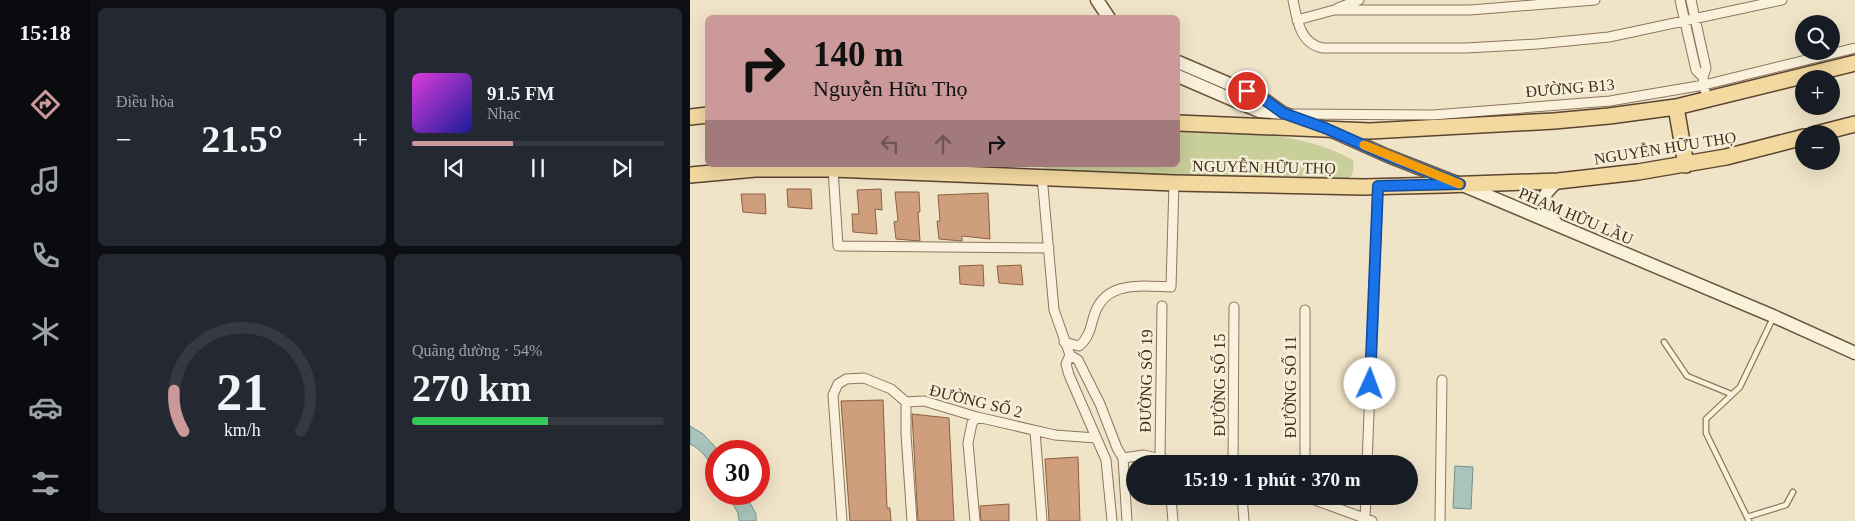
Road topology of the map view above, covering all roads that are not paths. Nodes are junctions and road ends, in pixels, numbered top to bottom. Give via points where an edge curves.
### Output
1 (1098, 0) edge
2 (1293, 0) edge
3 (1359, 0) edge
4 (1370, 0) edge
5 (1596, 0) edge
6 (1680, 0) edge
7 (1691, 0) edge
8 (1782, 0) edge
9 (1334, 10) junction
10 (1375, 10) junction
11 (1106, 15) edge
12 (1297, 20) junction
13 (1695, 20) junction
14 (1685, 22) junction
15 (1855, 48) edge
16 (1180, 63) edge
17 (1855, 63) edge
18 (1180, 77) edge
19 (1705, 87) junction
20 (1676, 107) junction
21 (1283, 113) junction
22 (705, 115) edge
23 (690, 117) edge
24 (1180, 123) edge
25 (1855, 124) edge
26 (1325, 128) junction
27 (1840, 128) edge
28 (1795, 139) edge
29 (1686, 165) junction
30 (833, 169) junction
31 (1040, 171) edge
32 (690, 175) edge
33 (1558, 181) junction
34 (1174, 183) junction
35 (1460, 184) junction
36 (1378, 186) junction
37 (1564, 229) junction
38 (1049, 248) junction
39 (1162, 306) dead end
40 (1234, 307) dead end
41 (1305, 310) dead end
42 (1773, 316) junction
43 (1064, 342) junction
44 (1664, 342) dead end
45 (1855, 353) edge
46 (1070, 355) junction
47 (1442, 380) dead end
48 (1731, 394) junction
49 (906, 402) junction
50 (977, 418) junction
51 (1035, 431) junction
52 (1096, 438) junction
53 (1160, 455) edge
54 (1234, 455) edge
55 (1305, 455) edge
56 (1367, 455) edge
57 (1123, 458) junction
58 (1126, 458) edge
59 (1793, 492) dead end
60 (1172, 505) edge
61 (1243, 505) edge
62 (1329, 505) edge
63 (1367, 505) edge
64 (1748, 519) edge
65 (1369, 520) edge
66 (842, 521) edge
67 (912, 521) edge
68 (975, 521) edge
69 (1042, 521) edge
70 (1112, 521) edge
71 (1128, 521) edge
72 (1173, 521) edge
73 (1244, 521) edge
74 (1440, 521) edge

1 - 11 main road
2 - 12 street
3 - 9 street
4 - 10 street
5 - 10 street via 1470,10
6 - 14 street
7 - 13 street
8 - 13 street
9 - 10 street
9 - 12 street
12 - 14 street via 1306,40 1313,46 1392,49 1537,44 1609,37
13 - 14 street
13 - 19 street via 1706,68
14 - 19 street via 1696,70
15 - 19 street, ĐƯỜNG B13
16 - 21 main road, PHẠM HỮU LẦU via 1262,98
17 - 19 main road
18 - 21 main road, PHẠM HỮU LẦU via 1259,111
19 - 20 main road
19 - 21 street, ĐƯỜNG B13 via 1610,101 1433,115
20 - 26 main road via 1554,122 1370,131
20 - 29 main road
21 - 26 main road, PHẠM HỮU LẦU
22 - 23 main road
24 - 26 main road
25 - 27 main road
26 - 35 main road, PHẠM HỮU LẦU
28 - 29 main road, NGUYỄN HỮU THỌ
29 - 33 main road, NGUYỄN HỮU THỌ
30 - 31 main road, NGUYỄN HỮU THỌ
30 - 32 main road, NGUYỄN HỮU THỌ via 755,169
30 - 38 street via 838,246
31 - 34 main road, NGUYỄN HỮU THỌ
31 - 38 street
33 - 35 main road, NGUYỄN HỮU THỌ
33 - 37 main road via 1544,196 1543,206 1546,215
34 - 36 main road, NGUYỄN HỮU THỌ
34 - 43 street via 1171,287 1118,288 1099,305 1085,341 1079,346
35 - 36 main road, NGUYỄN HỮU THỌ
35 - 37 main road, PHẠM HỮU LẦU
36 - 56 street
37 - 42 main road, PHẠM HỮU LẦU
38 - 43 street via 1054,310
39 - 53 street, ĐƯỜNG SỐ 19
40 - 54 street, ĐƯỜNG SỐ 15
41 - 55 street, ĐƯỜNG SỐ 11
42 - 45 main road, PHẠM HỮU LẦU
42 - 48 lane via 1740,387
43 - 46 street
44 - 48 lane via 1687,376
46 - 52 street via 1066,364 1069,375
46 - 57 street via 1078,360
47 - 74 street
48 - 64 lane via 1706,419 1706,433
49 - 50 street, ĐƯỜNG SỐ 2 via 924,402
49 - 66 street, ĐƯỜNG SỐ 2 via 891,389 864,378 846,379 838,384 833,395
49 - 67 street
50 - 51 street, ĐƯỜNG SỐ 2
50 - 68 street via 972,424 968,442
51 - 52 street, ĐƯỜNG SỐ 2
51 - 69 street
52 - 70 street via 1106,460
57 - 58 street
57 - 71 street
59 - 64 lane via 1786,505
60 - 72 street
61 - 73 street
62 - 65 street
63 - 65 street

